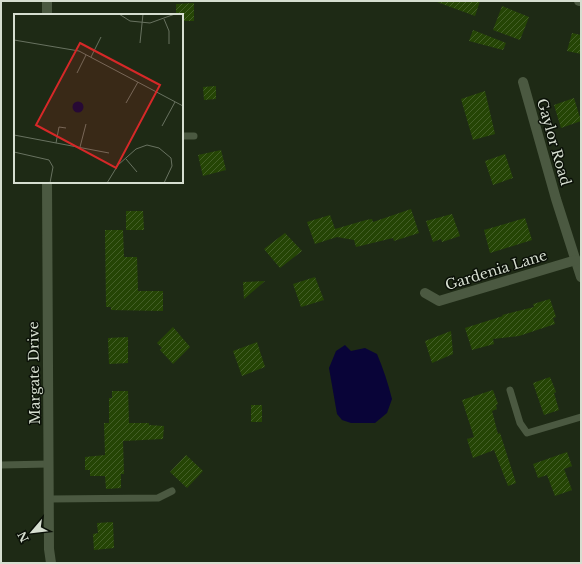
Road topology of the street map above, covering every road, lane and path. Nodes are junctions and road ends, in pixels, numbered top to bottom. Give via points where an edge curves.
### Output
1 (48, 1) edge
2 (47, 14) edge
3 (523, 82) dead end
4 (183, 136) edge
5 (194, 136) dead end
6 (47, 183) edge
7 (576, 260) junction
8 (581, 277) edge
9 (425, 293) dead end
10 (510, 390) dead end
11 (581, 417) edge
12 (49, 464) junction
13 (1, 465) edge
14 (172, 491) dead end
15 (49, 499) junction
16 (51, 563) edge

1 - 2 street
3 - 7 street, Gaylor Road via 556,200
4 - 5 lane
6 - 12 street, Margate Drive
7 - 8 street, Gaylor Road
7 - 9 street, Gardenia Lane via 439,301
10 - 11 lane via 520,424 527,433
12 - 13 lane
12 - 15 street, Margate Drive
14 - 15 lane via 158,498
15 - 16 street, Margate Drive

